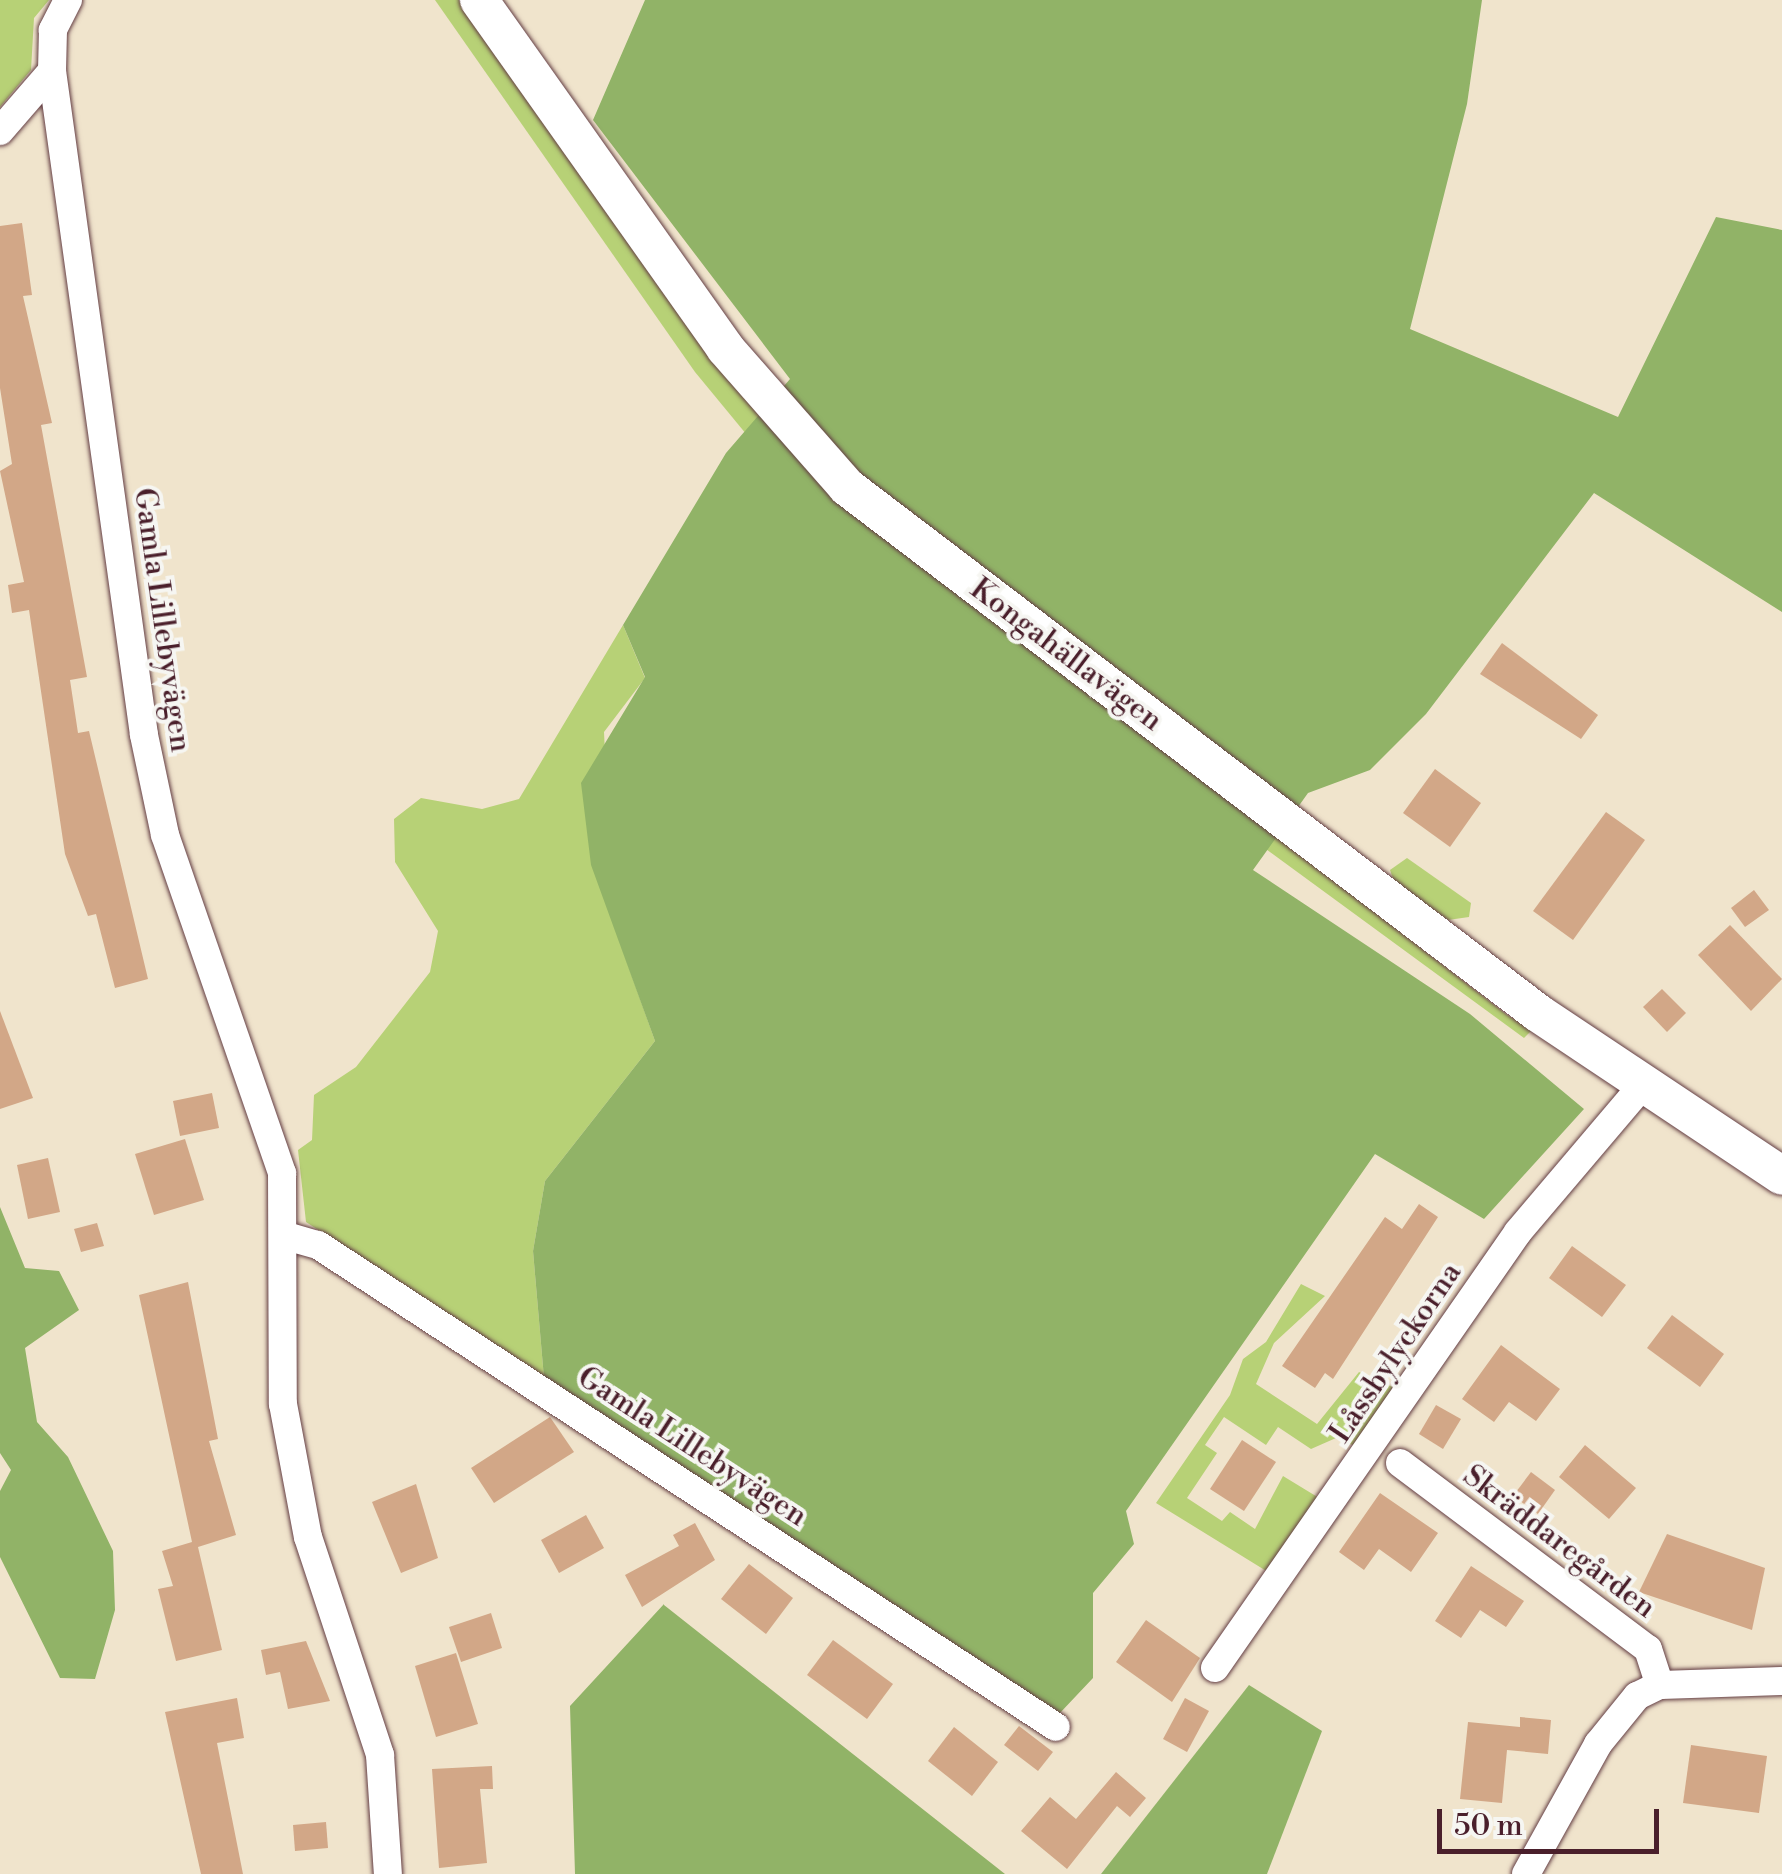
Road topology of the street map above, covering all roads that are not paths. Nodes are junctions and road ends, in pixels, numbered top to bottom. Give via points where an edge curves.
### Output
1 (68, 0) edge
2 (479, 0) edge
3 (52, 70) junction
4 (0, 131) edge
5 (1645, 1082) junction
6 (1782, 1176) edge
7 (286, 1236) junction
8 (1400, 1463) dead end
9 (1215, 1668) dead end
10 (1782, 1682) edge
11 (1660, 1686) junction
12 (1056, 1726) dead end
13 (388, 1874) edge
14 (1526, 1874) edge

1 - 3 street, Gamla Lillebyvägen via 53,30
2 - 5 street, Kongahällavägen via 725,348 847,486 1538,1013
3 - 4 street
3 - 7 street, Gamla Lillebyvägen via 158,810 273,1138
5 - 6 street, Kongahällavägen
5 - 9 street, Låssbylyckorna via 1518,1232
7 - 12 street, Gamla Lillebyvägen via 318,1245
7 - 13 street, Gamla Lillebyvägen via 277,1352 293,1467 380,1755
8 - 11 street, Skräddaregården via 1648,1649
10 - 11 street
11 - 14 street via 1622,1711

